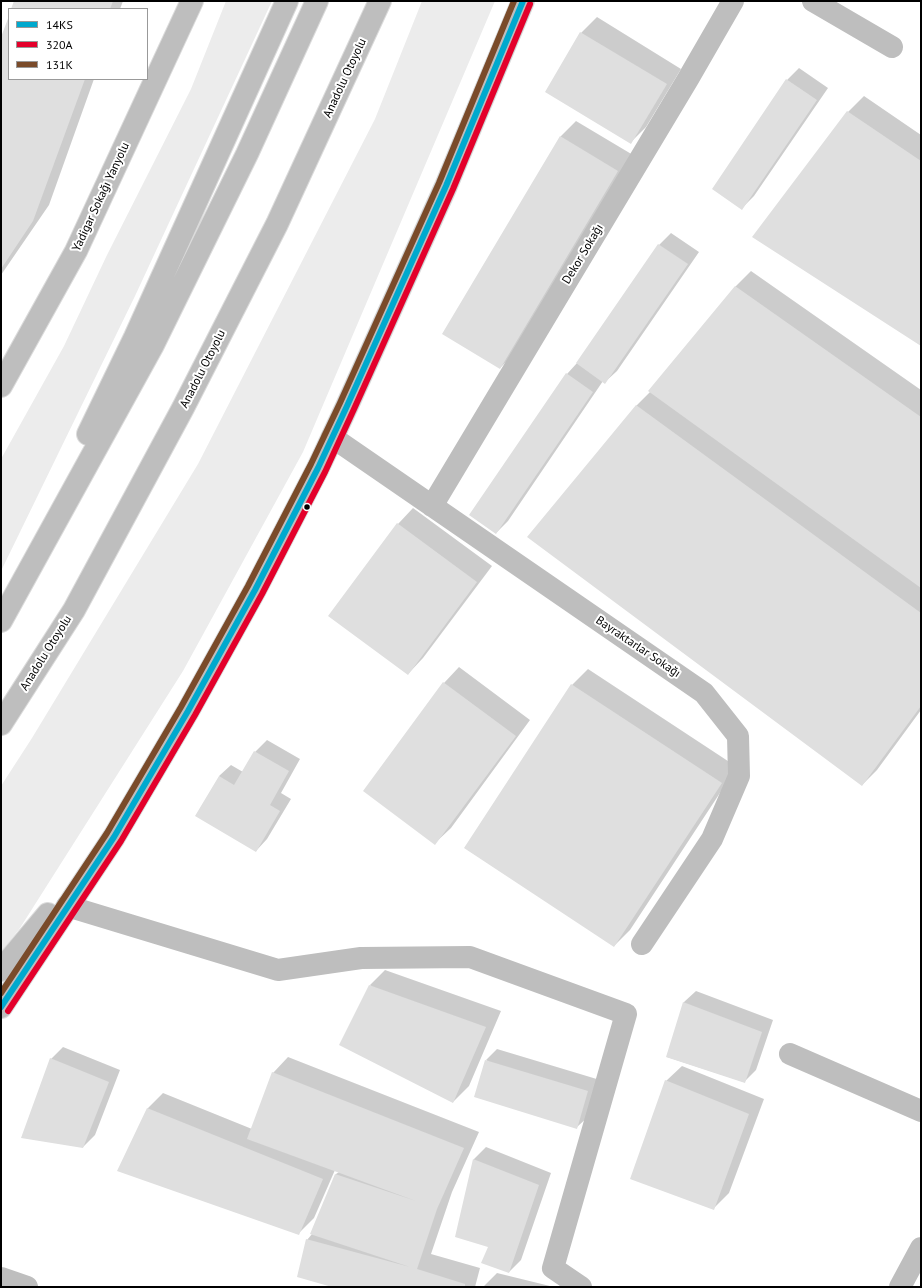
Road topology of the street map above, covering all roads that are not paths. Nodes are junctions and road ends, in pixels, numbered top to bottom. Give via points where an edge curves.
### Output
1 (287, 1) edge
2 (317, 1) edge
3 (380, 1) edge
4 (523, 1) edge
5 (733, 1) edge
6 (813, 1) edge
7 (191, 2) edge
8 (892, 47) dead end
9 (1, 386) edge
10 (332, 437) junction
11 (432, 506) junction
12 (1, 615) edge
13 (1, 620) edge
14 (1, 724) edge
15 (114, 837) junction
16 (67, 906) junction
17 (642, 944) dead end
18 (1, 970) edge
19 (1, 1007) edge
20 (790, 1054) dead end
21 (921, 1111) edge
22 (921, 1248) edge
23 (1, 1278) edge
24 (27, 1287) edge
25 (581, 1287) edge
26 (900, 1287) edge

1 - 12 main road via 135,337
2 - 13 main road via 247,154 153,345
3 - 14 main road, Anadolu Otoyolu via 277,224 183,408 74,610
4 - 10 main road via 446,186
5 - 11 main road, Dekor Sokağı
6 - 8 main road
7 - 9 main road, Yadigar Sokağı Yanyolu via 76,251
10 - 11 main road, Bayraktarlar Sokağı
10 - 15 main road via 255,590
11 - 17 main road, Bayraktarlar Sokağı via 704,693 738,736 739,776 712,839
15 - 16 main road
15 - 18 main road
16 - 19 main road
16 - 25 main road via 278,970 361,958 470,957 626,1014 553,1268
20 - 21 main road
22 - 26 main road
23 - 24 main road

